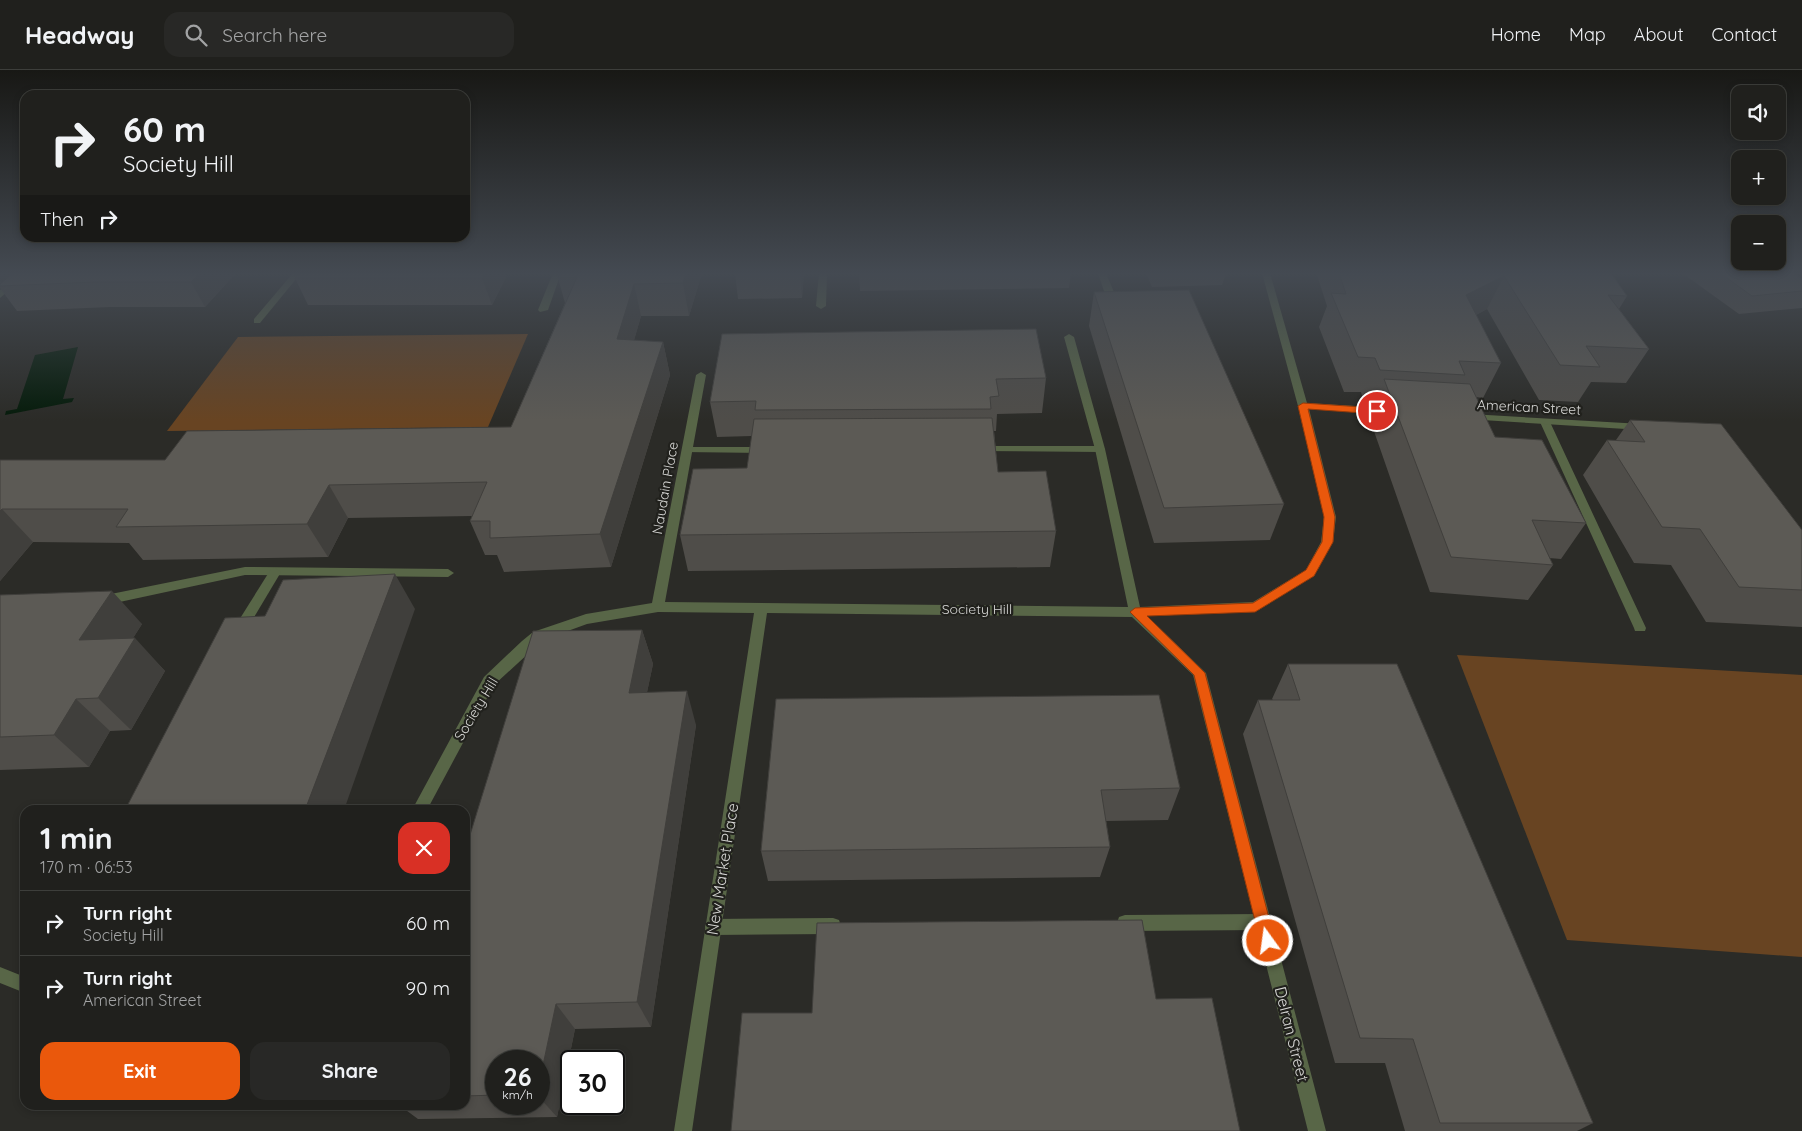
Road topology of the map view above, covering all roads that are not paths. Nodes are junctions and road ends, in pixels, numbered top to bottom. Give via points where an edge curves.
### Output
1 (1280, 323) edge
2 (1069, 337) dead end
3 (701, 375) dead end
4 (1303, 406) junction
5 (1400, 412) edge
6 (1458, 416) edge
7 (1545, 422) junction
8 (1654, 427) edge
9 (972, 449) edge
10 (1100, 449) junction
11 (687, 450) junction
12 (775, 450) edge
13 (275, 572) junction
14 (448, 573) dead end
15 (88, 604) edge
16 (658, 607) junction
17 (761, 608) junction
18 (1135, 612) junction
19 (1640, 628) dead end
20 (233, 640) edge
21 (421, 805) edge
22 (1263, 922) junction
23 (1113, 923) edge
24 (853, 925) edge
25 (713, 927) junction
26 (0, 975) edge
27 (20, 981) edge
28 (683, 1131) edge
29 (1317, 1131) edge

1 - 4 street, Society Hill
2 - 10 street
3 - 11 street, Naudain Place
4 - 5 street
4 - 18 street, Society Hill via 1330,517 1327,542 1310,573 1255,607
6 - 7 street, American Street
7 - 8 street, American Street
7 - 19 street
9 - 10 street
10 - 18 street
11 - 12 street
11 - 16 street, Naudain Place
13 - 14 street
13 - 15 street via 245,571
13 - 20 street
16 - 17 street, Society Hill
16 - 21 street, Society Hill via 586,618 538,636 527,645 489,681
17 - 18 street, Society Hill
17 - 25 street, New Market Place
18 - 22 street, Delran Street via 1199,673
22 - 23 street
22 - 29 street, Delran Street
24 - 25 street
25 - 28 street, New Market Place
26 - 27 street

